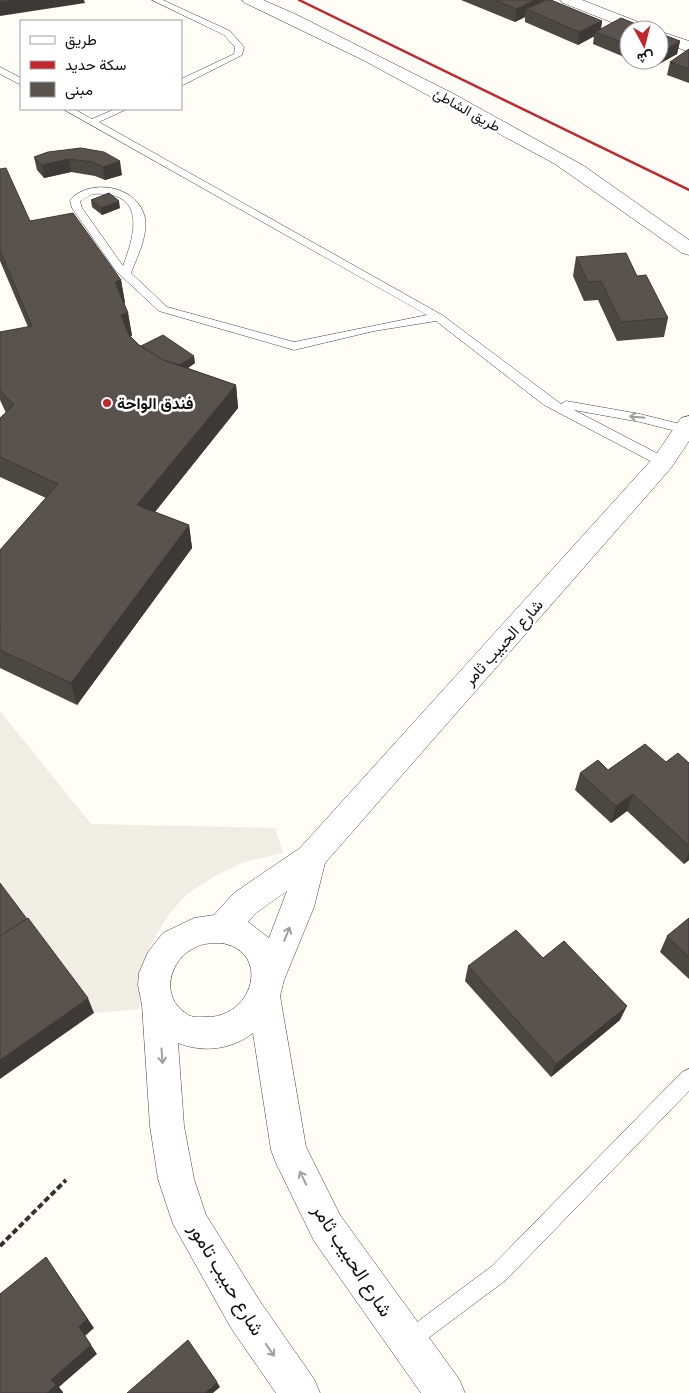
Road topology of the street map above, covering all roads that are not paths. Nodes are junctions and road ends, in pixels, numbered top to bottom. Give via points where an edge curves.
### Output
1 (156, 0) edge
2 (250, 0) edge
3 (568, 0) edge
4 (619, 20) edge
5 (669, 40) edge
6 (689, 47) edge
7 (0, 70) edge
8 (20, 81) edge
9 (182, 83) edge
10 (70, 110) edge
11 (120, 110) edge
12 (92, 122) junction
13 (681, 244) edge
14 (689, 262) edge
15 (125, 275) junction
16 (438, 318) junction
17 (548, 402) junction
18 (687, 426) edge
19 (663, 462) junction
20 (311, 857) junction
21 (222, 929) junction
22 (266, 988) junction
23 (158, 1007) junction
24 (689, 1078) edge
25 (406, 1342) junction
26 (300, 1393) edge
27 (445, 1393) edge

1 - 9 lane via 227,33 240,47 238,55 229,62
2 - 13 street, طريق الشاطئ via 397,72 561,160
3 - 4 street
5 - 6 street
7 - 8 lane
10 - 12 lane
11 - 12 lane
12 - 16 lane
13 - 14 street, طريق الشاطئ
15 - 15 lane via 140,230 139,213 129,201 110,191 82,193 75,200 77,208
15 - 16 lane via 163,309 294,346
16 - 17 lane
18 -> 17 lane
17 - 19 lane
18 - 19 street, شارع الحبيب ثامر
19 - 20 street, شارع الحبيب ثامر
20 - 21 street, شارع الحبيب ثامر via 244,903
22 -> 20 street, شارع الحبيب ثامر via 298,907
21 - 22 street, شارع حبيب تامور via 240,934 256,946 265,961
21 - 23 street, شارع حبيب تامور via 202,930 169,947 159,960 154,975 153,992
22 - 23 street via 254,1014 240,1026 222,1033 202,1035 184,1031 169,1021
25 -> 22 street, شارع الحبيب ثامر via 327,1228 289,1150
23 -> 26 street, شارع حبيب تامور via 167,1126 176,1180 192,1224 245,1314
24 - 25 lane via 499,1273
25 - 27 street, شارع الحبيب ثامر

